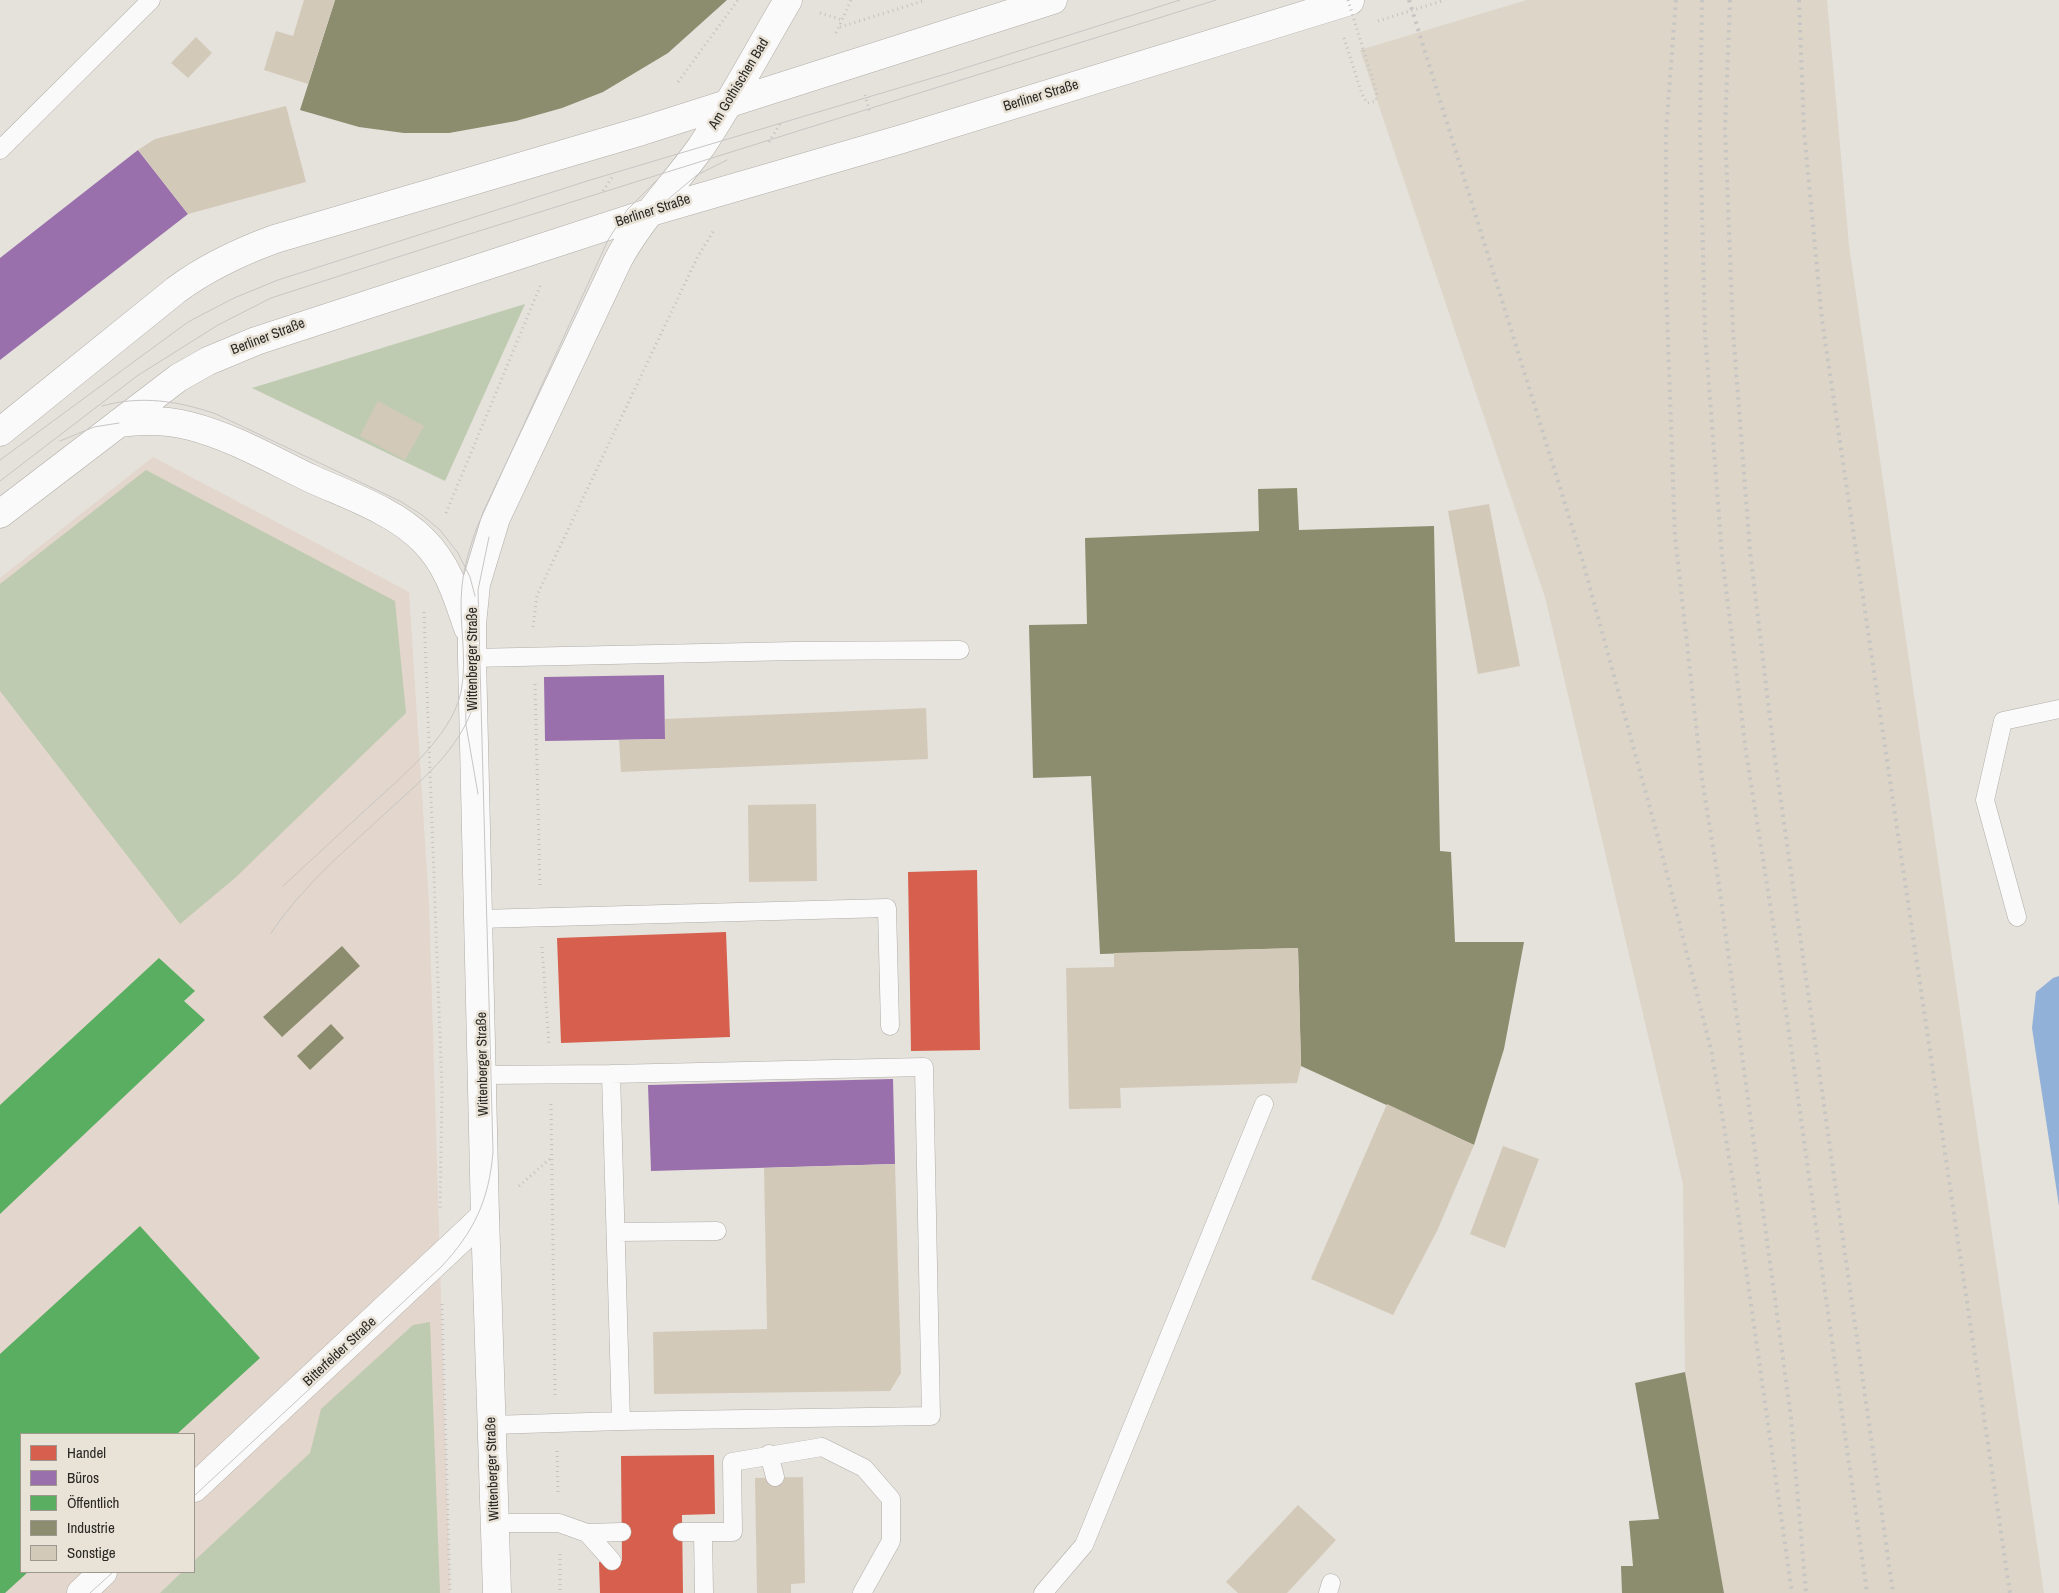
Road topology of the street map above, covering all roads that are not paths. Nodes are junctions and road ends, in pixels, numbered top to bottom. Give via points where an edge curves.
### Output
1 (150, 0) edge
2 (788, 0) edge
3 (1053, 0) edge
4 (1349, 0) edge
5 (730, 102) junction
6 (0, 150) edge
7 (654, 210) junction
8 (119, 422) junction
9 (0, 432) edge
10 (0, 514) edge
11 (472, 650) junction
12 (960, 650) dead end
13 (2059, 709) edge
14 (2017, 917) dead end
15 (479, 919) junction
16 (890, 1026) dead end
17 (610, 1074) junction
18 (483, 1075) junction
19 (1264, 1104) dead end
20 (485, 1216) junction
21 (717, 1230) dead end
22 (616, 1232) junction
23 (621, 1421) junction
24 (491, 1425) junction
25 (769, 1454) junction
26 (775, 1477) dead end
27 (195, 1487) edge
28 (495, 1523) junction
29 (622, 1532) dead end
30 (682, 1532) dead end
31 (703, 1532) junction
32 (587, 1533) junction
33 (612, 1561) dead end
34 (102, 1573) edge
35 (81, 1593) edge
36 (497, 1593) edge
37 (704, 1593) edge
38 (862, 1593) edge
39 (1043, 1593) edge

1 - 6 lane
2 - 5 main road, Am Gothischen Bad
3 - 5 main road
4 - 7 main road, Berliner Straße via 894,141
5 - 7 main road, Am Gothischen Bad
5 - 9 main road via 241,251 189,281
7 - 8 main road, Berliner Straße via 256,341 208,361 178,378
7 - 11 main road, Wittenberger Straße via 636,231 615,265 489,537 476,584
8 - 10 main road, Berliner Straße
8 - 11 main road via 170,422 212,433 393,518 423,540 440,561 450,579
11 - 12 lane
11 - 15 main road, Wittenberger Straße
13 - 14 lane via 2003,721 1985,800
15 - 16 lane via 886,908
15 - 18 main road, Wittenberger Straße
17 - 18 lane
17 - 22 lane
17 - 23 lane via 924,1067 931,1416
18 - 20 main road, Wittenberger Straße
19 - 39 lane via 1084,1545
20 - 24 main road, Wittenberger Straße
20 - 27 main road, Bitterfelder Straße
21 - 22 lane
22 - 23 lane
23 - 24 lane
24 - 28 main road, Wittenberger Straße
25 - 26 lane
25 - 31 lane via 732,1462 733,1532
25 - 38 lane via 822,1447 864,1468 891,1499 891,1541
28 - 32 lane via 560,1523
28 - 36 main road, Wittenberger Straße
29 - 32 lane
30 - 31 lane
31 - 37 lane
32 - 33 lane
34 - 35 main road

